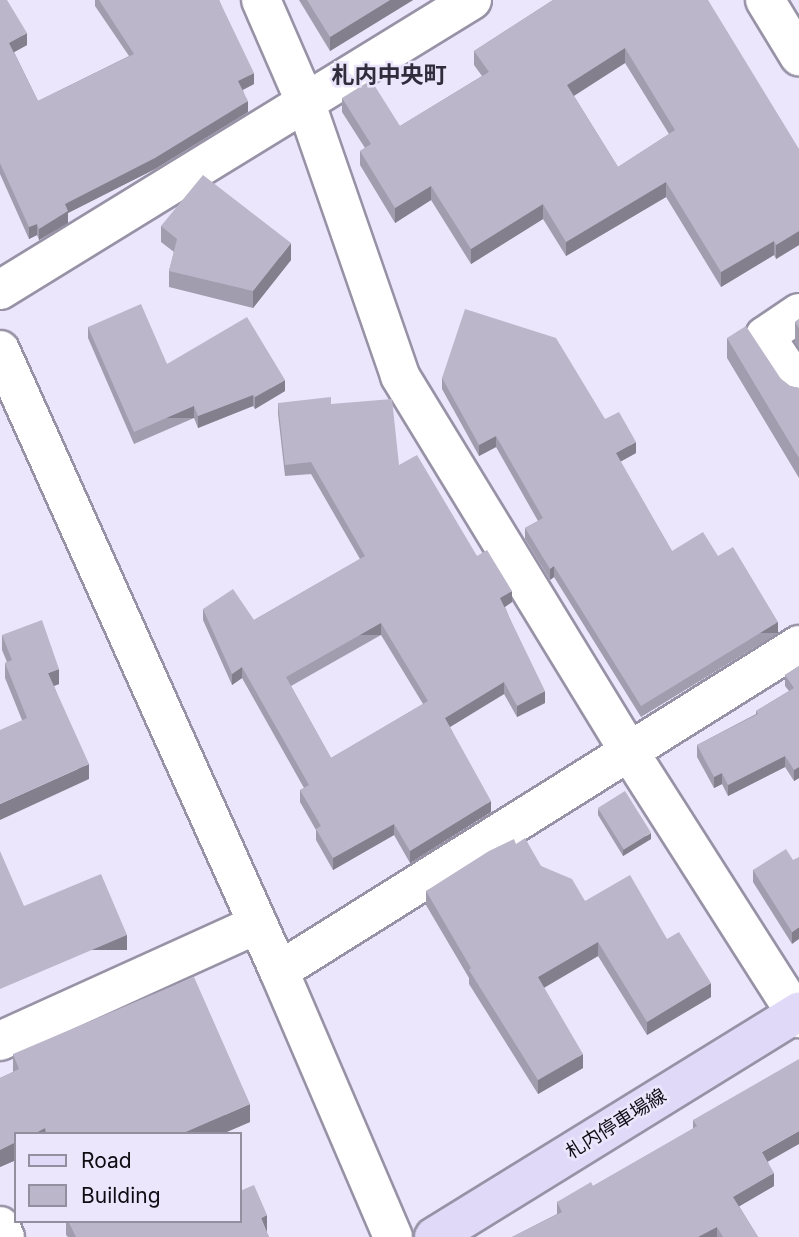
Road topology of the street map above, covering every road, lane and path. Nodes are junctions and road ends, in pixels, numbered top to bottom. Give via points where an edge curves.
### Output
1 (261, 0) edge
2 (472, 0) edge
3 (765, 0) edge
4 (799, 56) edge
5 (305, 100) junction
6 (0, 290) edge
7 (799, 313) edge
8 (0, 351) edge
9 (799, 386) edge
10 (799, 645) edge
11 (628, 750) junction
12 (258, 925) junction
13 (279, 971) junction
14 (798, 1014) edge
15 (0, 1041) edge
16 (0, 1226) edge
17 (5, 1237) edge
18 (393, 1237) edge
19 (434, 1237) edge

1 - 5 street
2 - 5 street
3 - 4 street
5 - 6 street
5 - 11 street via 401,376
7 - 9 street via 765,336
8 - 12 street
10 - 11 street
11 - 13 street
11 - 14 street
12 - 13 street
12 - 15 street
13 - 18 street
14 - 19 main road, 札内停車場線
16 - 17 street

